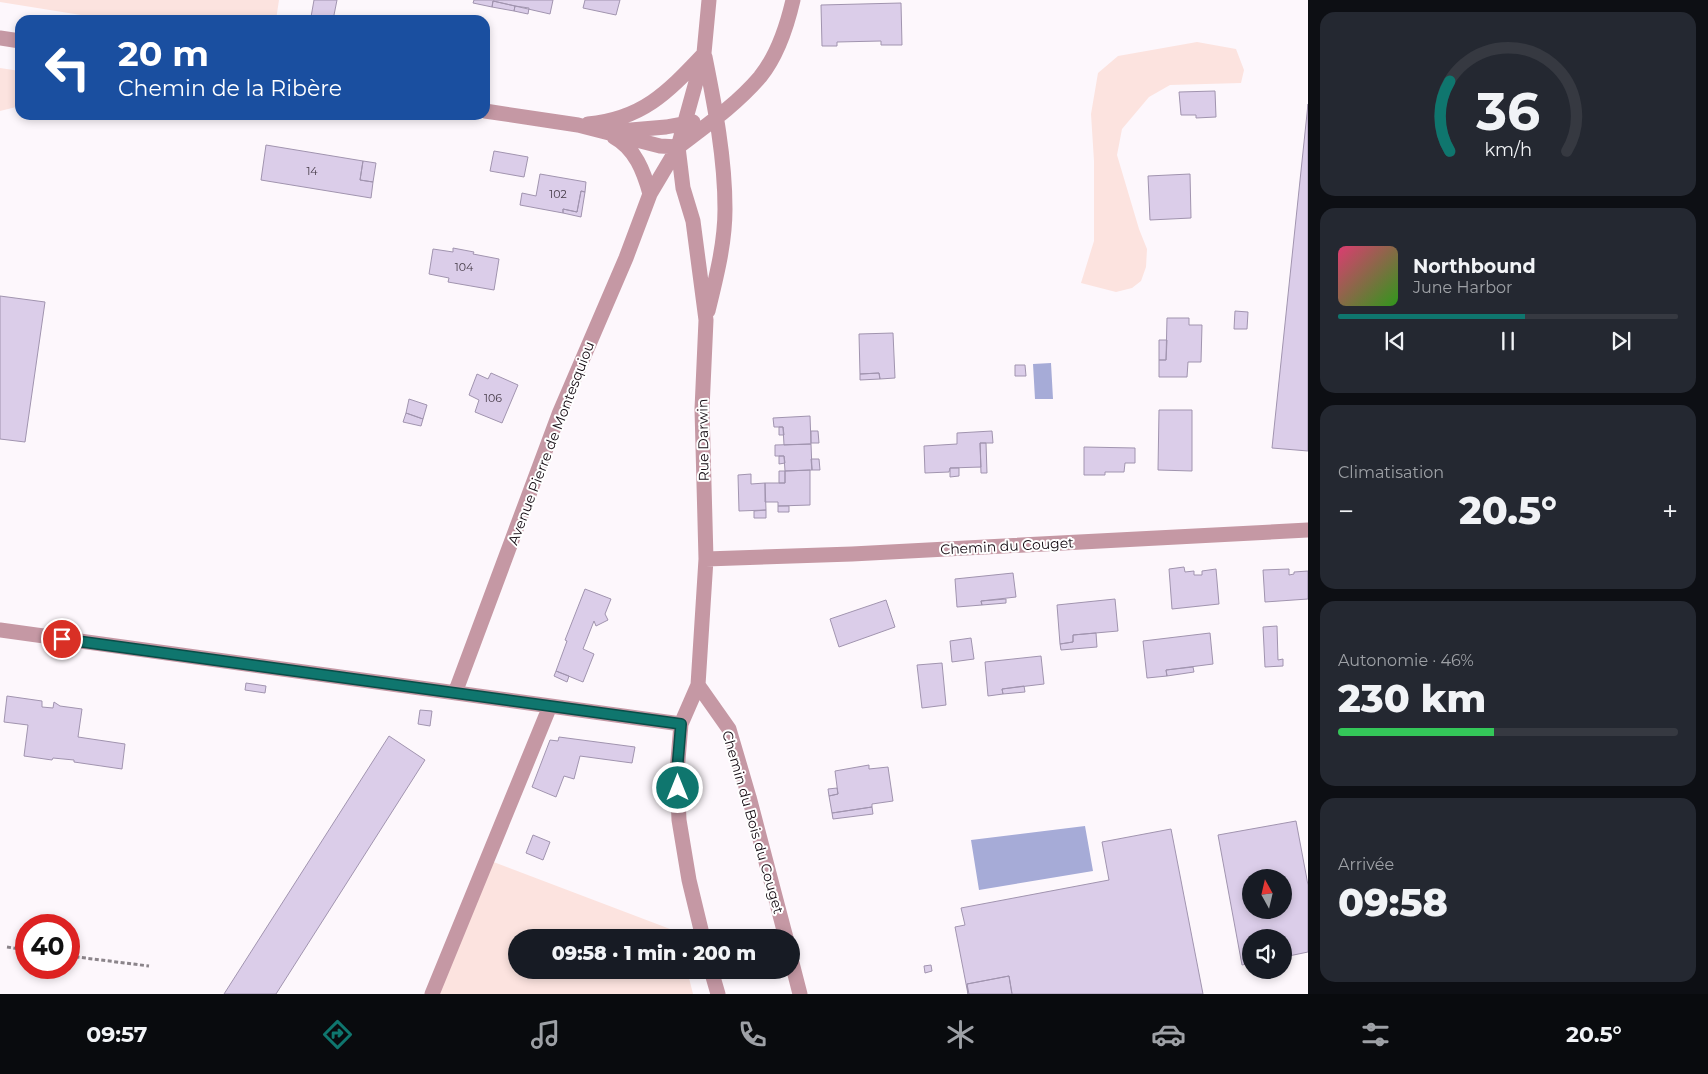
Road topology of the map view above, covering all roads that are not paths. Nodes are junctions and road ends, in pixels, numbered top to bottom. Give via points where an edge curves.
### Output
1 (709, 0) edge
2 (794, 0) edge
3 (0, 38) edge
4 (15, 40) edge
5 (704, 53) junction
6 (490, 112) edge
7 (716, 118) junction
8 (685, 123) junction
9 (578, 125) junction
10 (606, 132) junction
11 (678, 147) junction
12 (650, 194) junction
13 (706, 320) junction
14 (1308, 530) edge
15 (706, 559) junction
16 (0, 630) edge
17 (698, 685) junction
18 (455, 693) junction
19 (550, 706) junction
20 (681, 724) junction
21 (701, 929) edge
22 (784, 929) edge
23 (714, 979) edge
24 (796, 979) edge
25 (432, 994) edge
26 (718, 994) edge
27 (800, 994) edge

1 - 5 street, Avenue Pierre de Montesquiou
2 - 7 street via 781,41 761,75
3 - 4 street
5 - 7 street, Avenue Pierre de Montesquiou
5 - 8 street, Avenue Pierre de Montesquiou
5 - 9 street via 673,87 652,103 604,123
6 - 9 street
7 - 8 street
7 - 11 street
7 - 13 street, Rue Darwin via 725,209 718,270
8 - 10 street
8 - 11 street, Avenue Pierre de Montesquiou
9 - 10 street
10 - 11 street via 660,146
10 - 12 street via 620,140 632,153 642,168
11 - 12 street, Avenue Pierre de Montesquiou
11 - 13 street, Rue Darwin via 683,188 693,221
12 - 18 street, Avenue Pierre de Montesquiou via 559,414
13 - 15 street, Rue Darwin via 702,409
14 - 15 street, Chemin du Couget
15 - 17 street, Rue Darwin
16 - 18 street
17 - 20 street, Rue Darwin
17 - 22 street, Chemin du Bois du Couget via 728,729
18 - 19 street
19 - 20 street
19 - 25 street
20 - 21 street, Rue Darwin via 677,772 679,820
23 - 26 street
24 - 27 street

